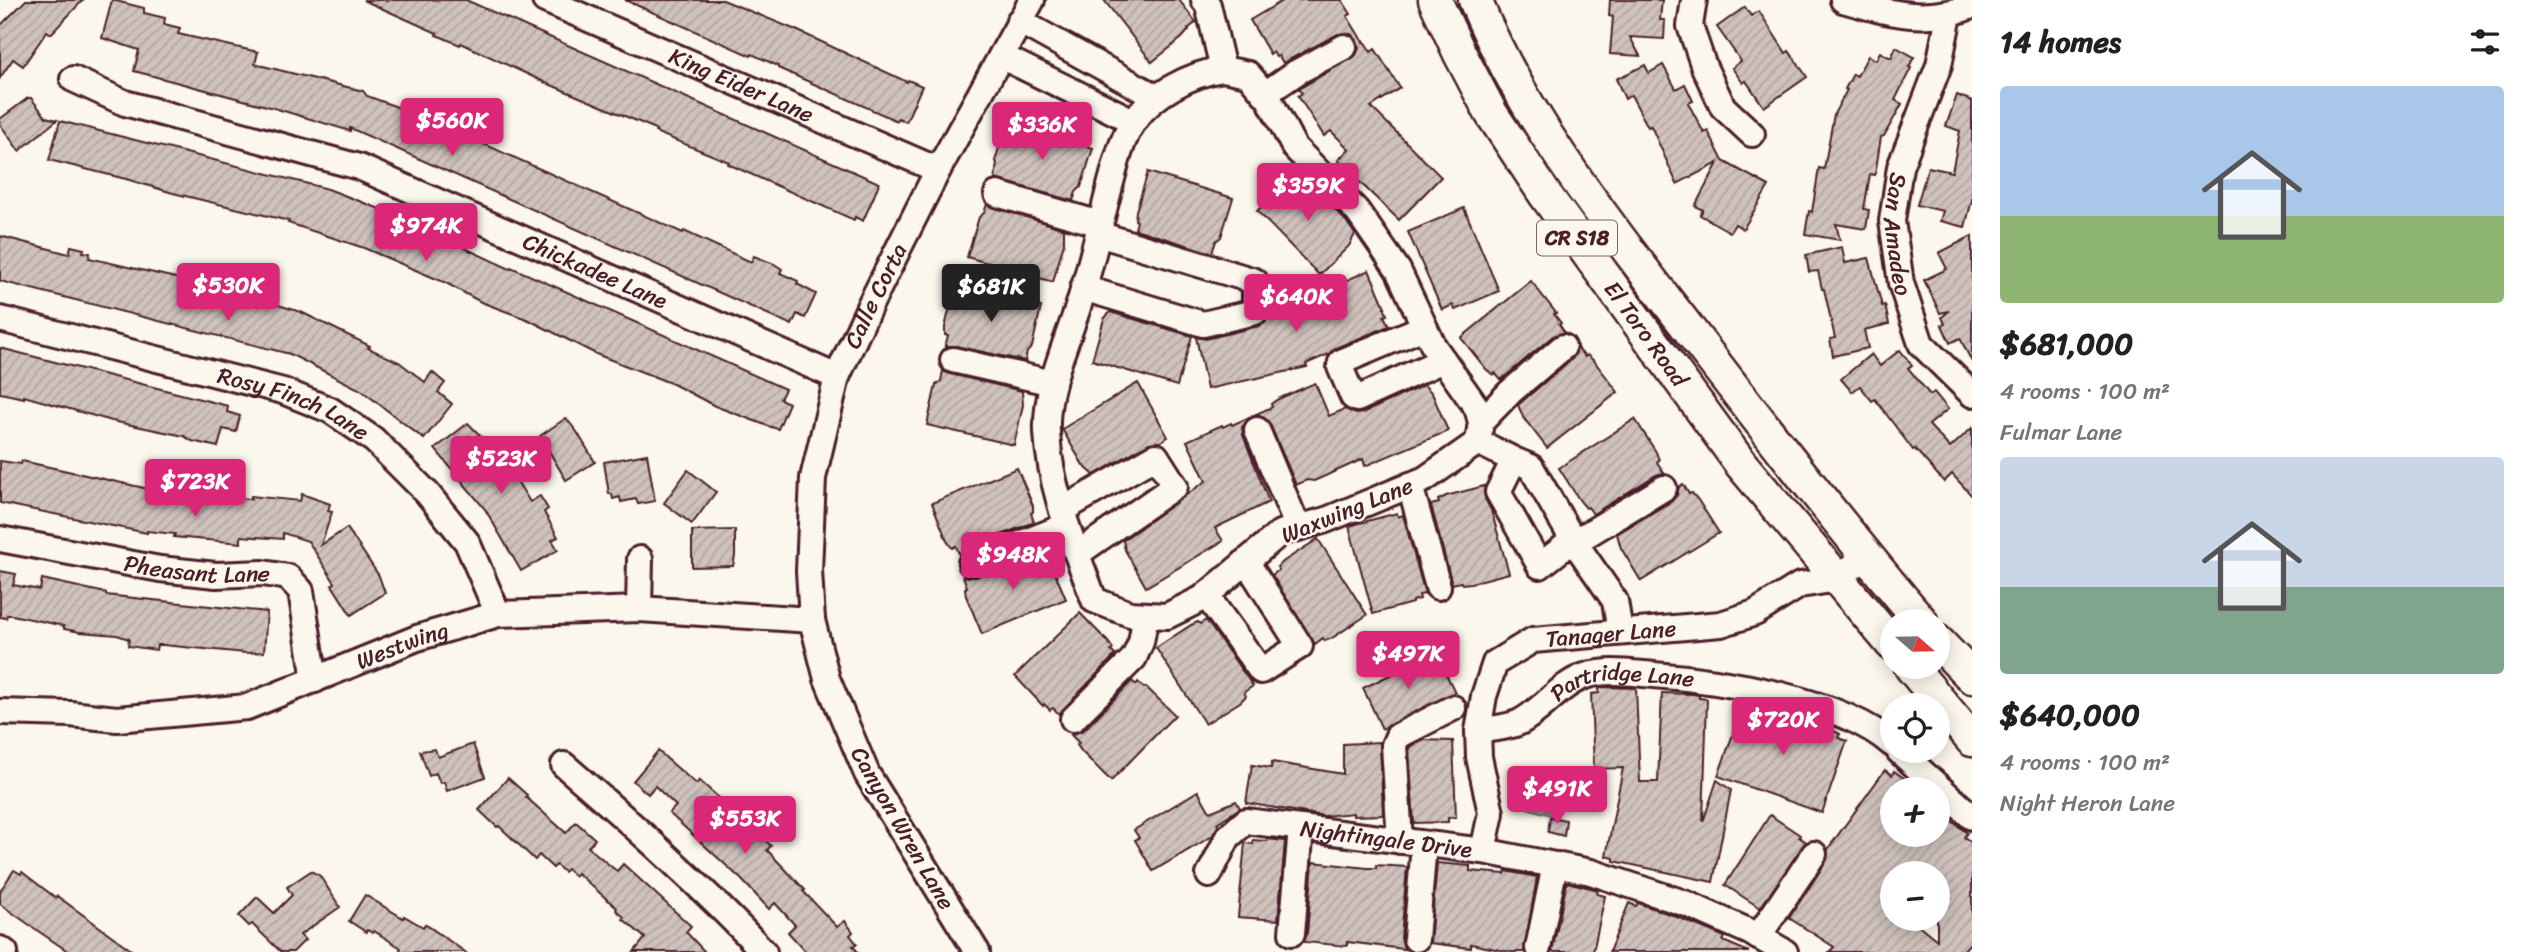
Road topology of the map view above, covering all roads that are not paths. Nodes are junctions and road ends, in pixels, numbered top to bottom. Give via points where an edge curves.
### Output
1 (545, 0) edge
2 (1435, 0) edge
3 (1475, 0) edge
4 (1694, 0) edge
5 (1843, 0) edge
6 (1209, 2) edge
7 (1972, 5) edge
8 (1026, 10) edge
9 (1949, 15) junction
10 (1344, 47) dead end
11 (1001, 56) junction
12 (1223, 69) junction
13 (1118, 76) junction
14 (73, 79) dead end
15 (1265, 94) junction
16 (1156, 97) junction
17 (1101, 104) junction
18 (1133, 121) junction
19 (1752, 135) dead end
20 (937, 170) junction
21 (997, 194) dead end
22 (1099, 229) junction
23 (1083, 288) junction
24 (0, 319) edge
25 (1424, 327) junction
26 (1563, 347) dead end
27 (953, 360) dead end
28 (1443, 360) junction
29 (837, 377) junction
30 (1053, 383) junction
31 (1972, 394) edge
32 (1256, 430) dead end
33 (1473, 440) junction
34 (1514, 460) junction
35 (1410, 485) junction
36 (1664, 488) dead end
37 (1064, 518) junction
38 (1297, 528) junction
39 (0, 539) edge
40 (1573, 540) junction
41 (1077, 554) junction
42 (1865, 556) junction
43 (640, 559) dead end
44 (1246, 561) junction
45 (971, 563) dead end
46 (1838, 579) junction
47 (1438, 587) dead end
48 (1206, 595) junction
49 (639, 609) junction
50 (1911, 609) edge
51 (498, 614) junction
52 (1156, 615) junction
53 (812, 620) junction
54 (1880, 630) edge
55 (1620, 632) junction
56 (1950, 654) edge
57 (1972, 677) edge
58 (1921, 679) edge
59 (315, 680) junction
60 (1452, 708) dead end
61 (0, 712) edge
62 (1073, 719) dead end
63 (1478, 731) junction
64 (1880, 735) edge
65 (1972, 740) edge
66 (1912, 763) edge
67 (564, 765) dead end
68 (1972, 817) edge
69 (1301, 828) junction
70 (1412, 843) junction
71 (1483, 851) junction
72 (1814, 854) dead end
73 (1555, 865) junction
74 (1209, 875) dead end
75 (1292, 933) dead end
76 (1758, 937) junction
77 (1416, 939) dead end
78 (1538, 948) dead end
79 (0, 949) edge
80 (5, 952) edge
81 (764, 952) edge
82 (977, 952) edge
83 (1785, 952) edge

1 - 20 street, King Eider Lane
2 - 46 main road, El Toro Road / CR S18 via 1491,113 1544,193 1741,464
3 - 42 main road, El Toro Road / CR S18 via 1522,97 1574,176
4 - 19 street via 1690,26 1704,67 1723,107
5 - 9 street via 1894,14
6 - 12 street
7 - 9 street
8 - 11 street, Calle Corta
8 - 13 street
9 - 31 street, San Amadeo via 1939,65 1900,167 1892,221 1901,283 1921,344
10 - 15 street
11 - 17 street
11 - 20 street, Calle Corta
12 - 15 street via 1248,74
12 - 16 street via 1206,72
13 - 16 street
13 - 17 street
14 - 29 street, Chickadee Lane via 125,103 359,167
15 - 25 street via 1294,147 1364,221 1398,270
16 - 18 street
17 - 18 street
18 - 22 street via 1121,147
20 - 29 street, Calle Corta
21 - 22 street
22 - 23 street
22 - 23 street via 1255,281 1255,312 1203,324
23 - 30 street
24 - 51 street, Rosy Finch Lane via 283,391 330,410 374,440 427,493 467,542
25 - 28 street
25 - 28 street via 1341,362 1353,397
26 - 33 street, Waxwing Lane via 1509,393
27 - 30 street
28 - 33 street via 1477,408
29 - 53 street, Calle Corta via 813,478
30 - 37 street via 1047,430 1053,481
32 - 38 street
33 - 34 street
33 - 35 street, Waxwing Lane via 1425,479
34 - 40 street via 1531,467
34 - 40 street via 1498,492 1541,566
35 - 38 street, Waxwing Lane
35 - 47 street
36 - 40 street
37 - 41 street
37 - 41 street via 1156,456 1175,486
37 - 45 street
38 - 44 street, Waxwing Lane via 1280,533
39 - 59 street, Pheasant Lane via 160,569 288,578 301,591
40 - 55 street via 1615,601
41 - 52 street via 1094,600 1130,614
42 - 46 street
42 - 50 main road, El Toro Road / CR S18
43 - 49 street
44 - 48 street, Waxwing Lane
44 - 48 street via 1300,646 1261,671
46 - 54 main road, El Toro Road / CR S18
46 - 55 street, Tanager Lane via 1800,585 1755,613 1721,624
48 - 52 street, Waxwing Lane
49 - 51 street, Westwing
49 - 53 street, Westwing
51 - 59 street, Westwing via 417,638
52 - 62 street via 1134,659
53 - 82 street, Canyon Wren Lane via 827,679 867,774
55 - 63 street, Tanager Lane via 1532,640 1495,663
56 - 57 main road
58 - 65 main road
59 - 61 street, Westwing via 247,707 117,719
60 - 70 street via 1398,736 1394,745
63 - 64 street, Partridge Lane via 1517,724 1569,684 1611,672 1705,680 1780,695 1830,711
63 - 71 street, Tanager Lane via 1490,813
66 - 68 street
67 - 81 street via 659,848
69 - 70 street, Nightingale Drive
69 - 74 street, Nightingale Drive via 1246,821 1228,837
69 - 75 street
70 - 71 street, Nightingale Drive
70 - 77 street
71 - 73 street, Nightingale Drive
72 - 76 street
73 - 76 street, Nightingale Drive via 1687,904
73 - 78 street
76 - 83 street, Nightingale Drive
79 - 80 street

